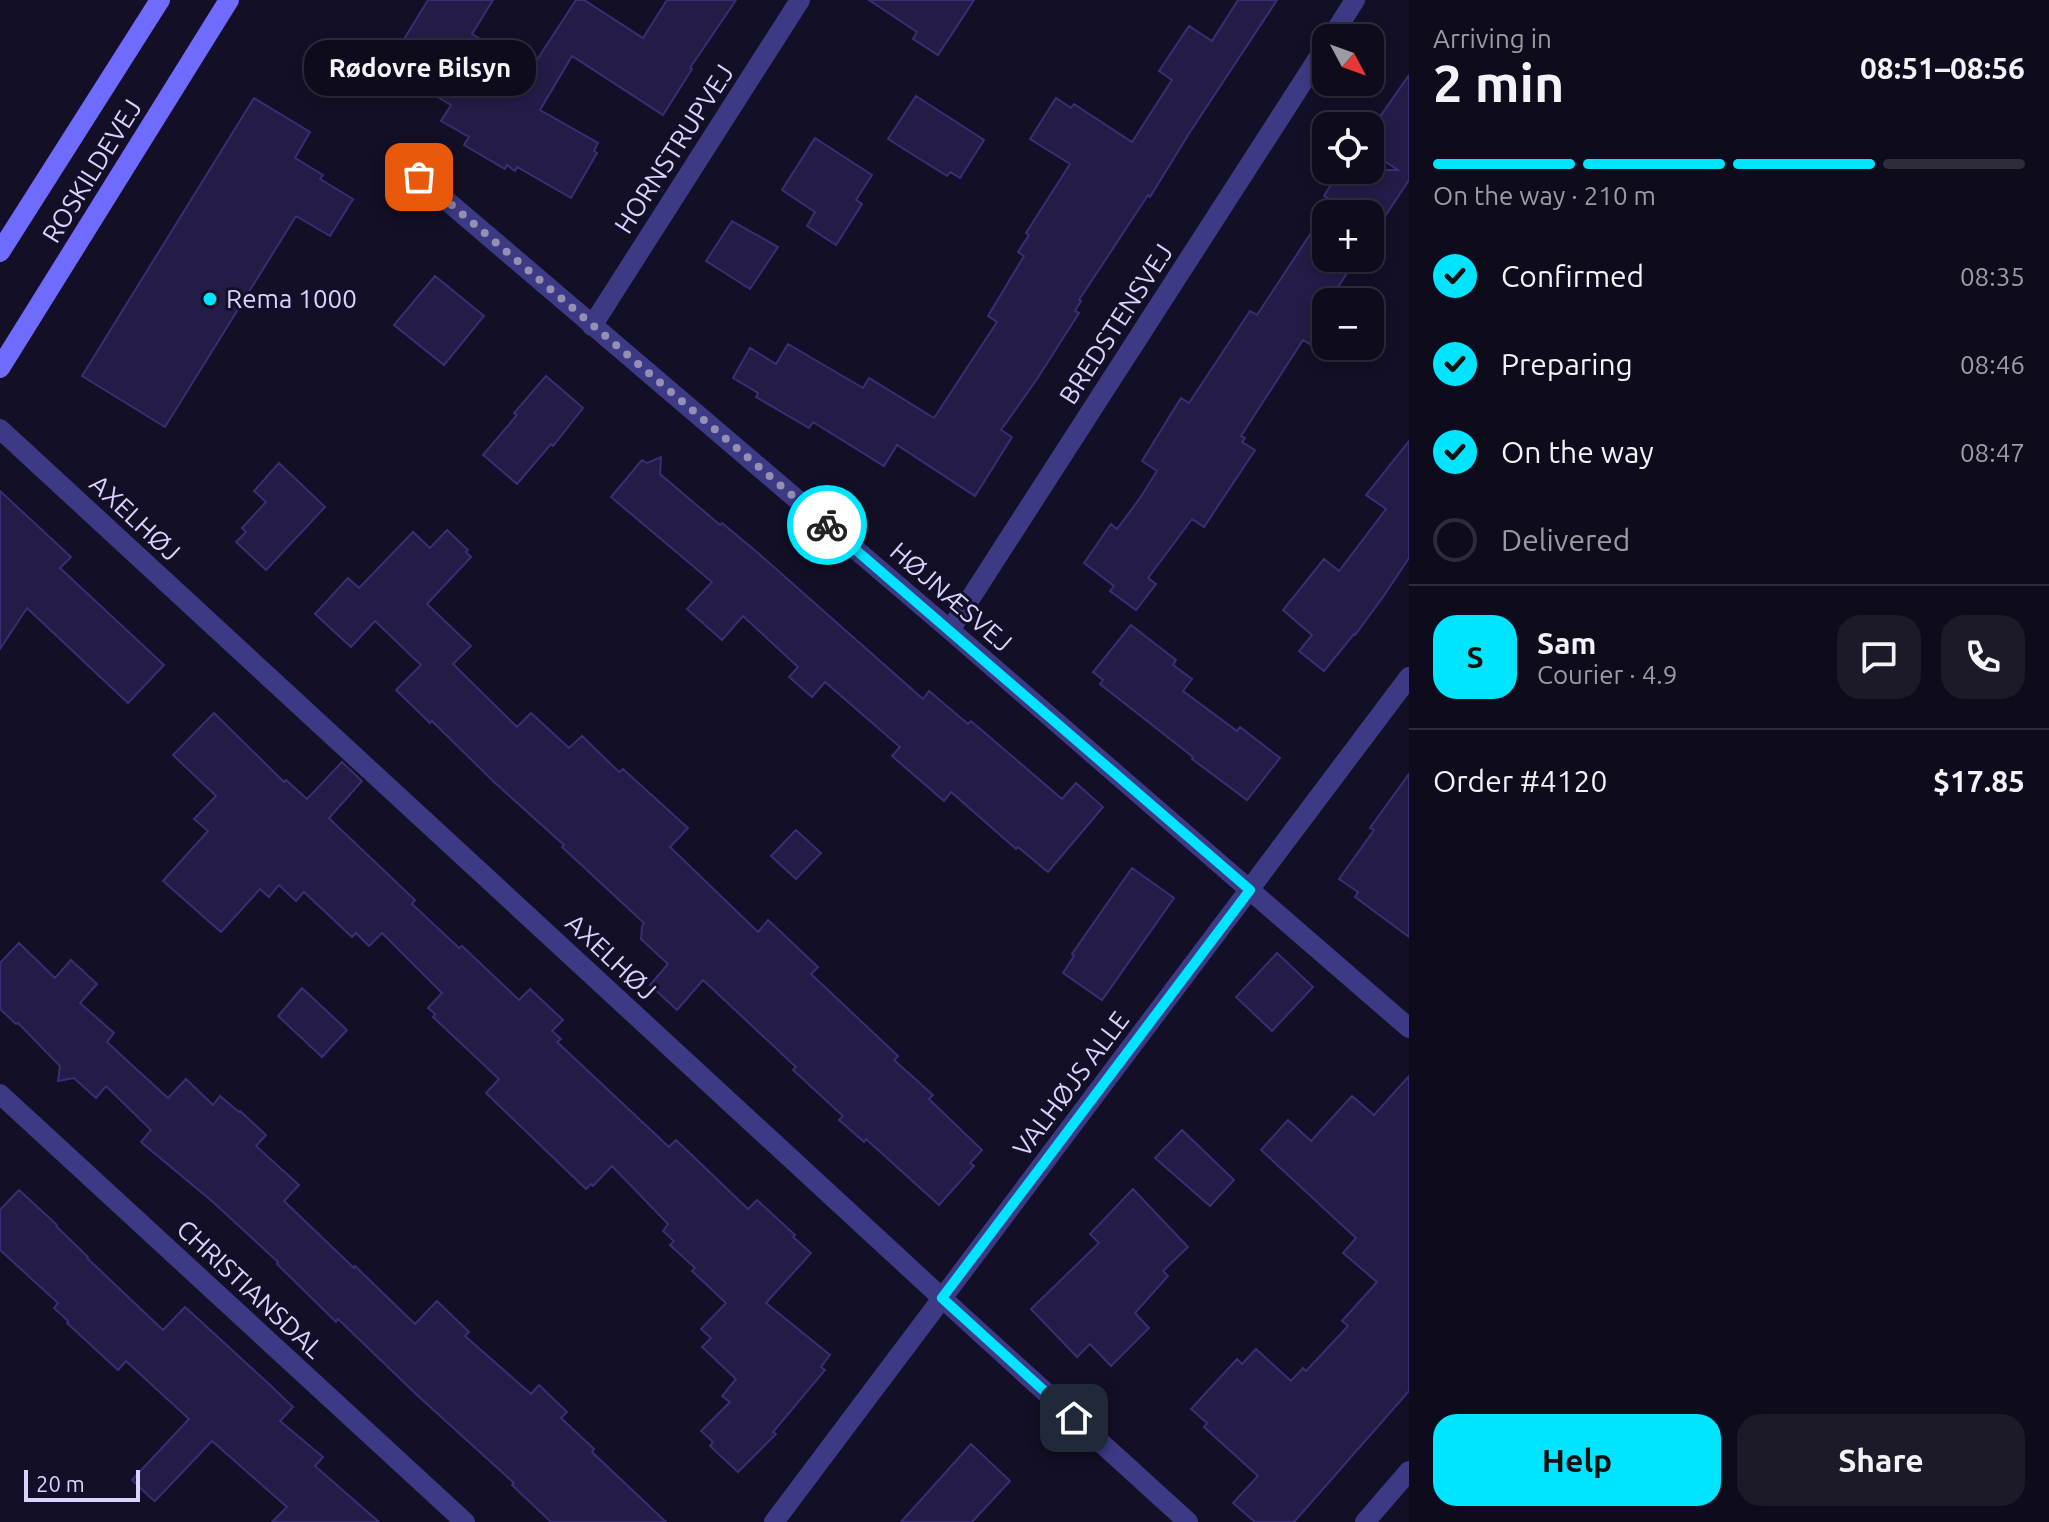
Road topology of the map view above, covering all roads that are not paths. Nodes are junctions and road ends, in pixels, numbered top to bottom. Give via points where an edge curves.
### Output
1 (160, 0) edge
2 (229, 0) edge
3 (800, 0) edge
4 (1355, 0) edge
5 (1340, 24) edge
6 (1312, 68) edge
7 (419, 177) dead end
8 (0, 252) edge
9 (592, 326) junction
10 (0, 368) edge
11 (0, 429) edge
12 (950, 630) junction
13 (1409, 677) edge
14 (1250, 890) junction
15 (1409, 1028) edge
16 (0, 1094) edge
17 (942, 1298) junction
18 (1409, 1471) edge
19 (465, 1522) edge
20 (774, 1522) edge
21 (1188, 1522) edge
22 (1365, 1522) edge

1 - 8 main road, ROSKILDEVEJ
2 - 10 main road, ROSKILDEVEJ
3 - 9 street, HORNSTRUPVEJ
4 - 5 street
6 - 12 street, BREDSTENSVEJ
7 - 9 street, HØJNÆSVEJ
9 - 12 street, HØJNÆSVEJ
11 - 17 street, AXELHØJ
12 - 14 street, HØJNÆSVEJ
13 - 14 street, VALHØJS ALLE
14 - 15 street, HØJNÆSVEJ
14 - 17 street, VALHØJS ALLE
16 - 19 street, CHRISTIANSDAL
17 - 20 street, VALHØJS ALLE
17 - 21 street, AXELHØJ
18 - 22 street

